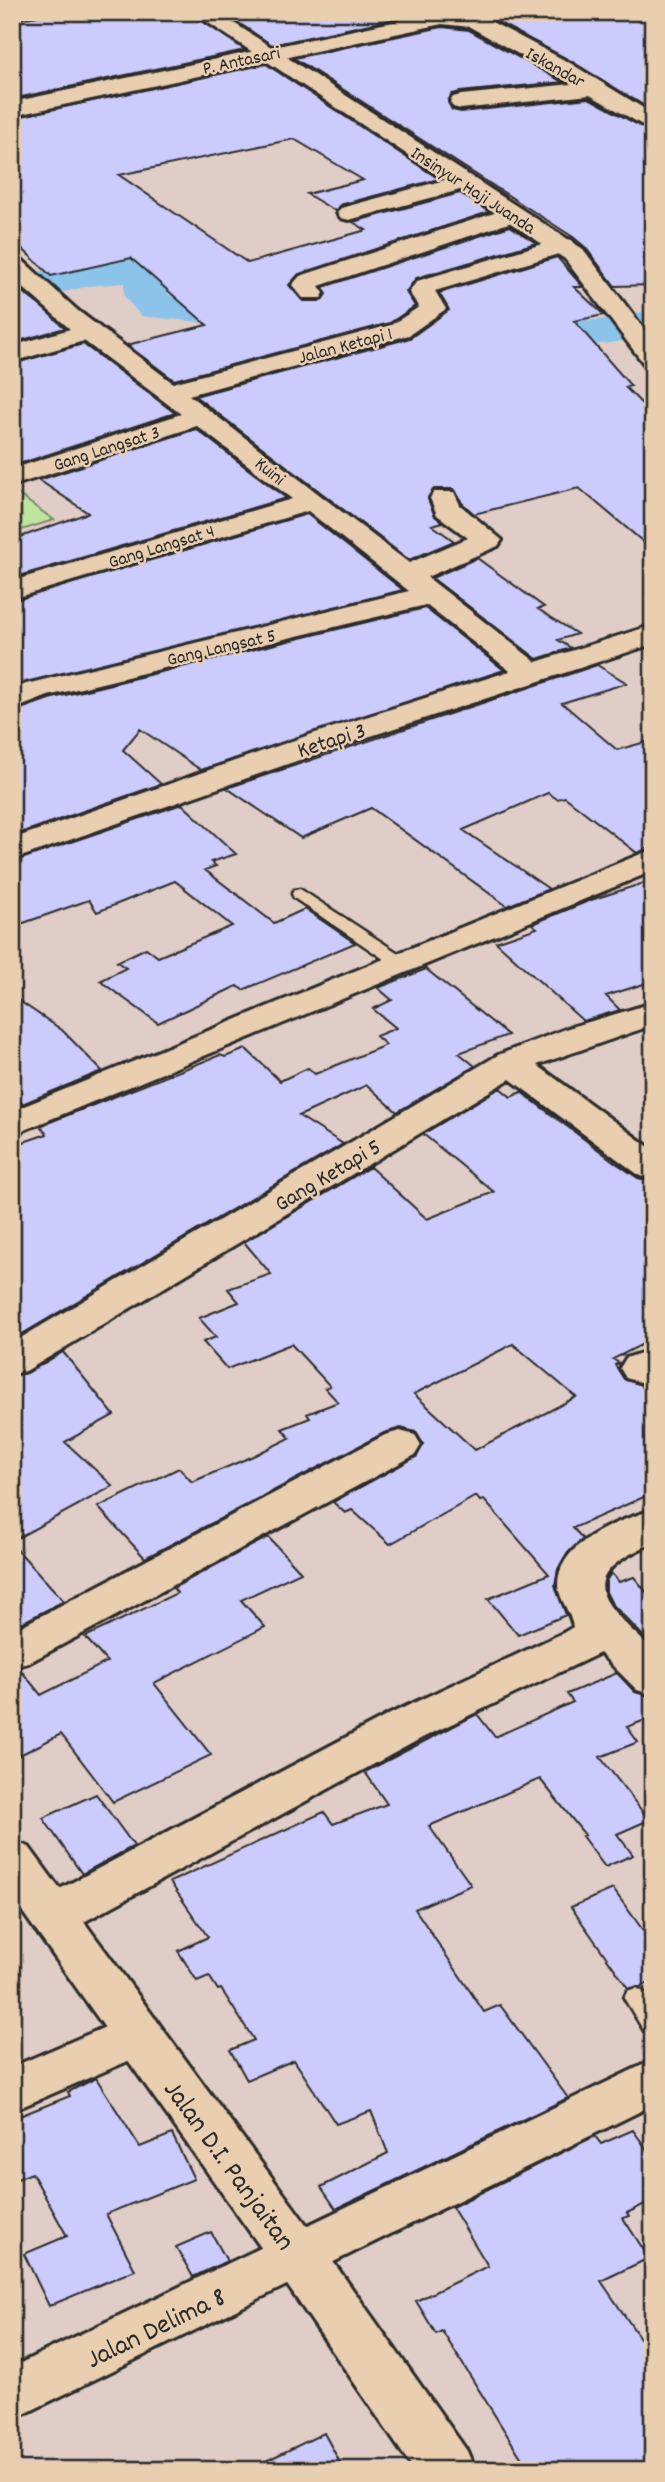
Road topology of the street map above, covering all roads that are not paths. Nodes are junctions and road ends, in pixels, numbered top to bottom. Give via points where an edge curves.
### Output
1 (202, 12) edge
2 (451, 16) edge
3 (263, 54) junction
4 (594, 88) junction
5 (461, 102) dead end
6 (12, 109) edge
7 (653, 124) edge
8 (463, 182) junction
9 (349, 213) dead end
10 (513, 214) junction
11 (563, 245) junction
12 (27, 285) edge
13 (312, 293) dead end
14 (89, 331) junction
15 (12, 354) edge
16 (653, 359) edge
17 (167, 393) junction
18 (199, 417) junction
19 (12, 478) edge
20 (444, 498) dead end
21 (310, 502) junction
22 (406, 575) junction
23 (12, 590) edge
24 (431, 595) junction
25 (653, 634) edge
26 (533, 674) junction
27 (12, 701) edge
28 (12, 850) edge
29 (653, 859) edge
30 (300, 894) dead end
31 (400, 962) junction
32 (653, 1014) edge
33 (511, 1063) junction
34 (12, 1124) edge
35 (653, 1168) edge
36 (12, 1360) edge
37 (400, 1445) dead end
38 (653, 1525) edge
39 (597, 1622) junction
40 (12, 1651) edge
41 (653, 1678) edge
42 (12, 1860) edge
43 (52, 1916) junction
44 (636, 1998) dead end
45 (653, 2024) edge
46 (138, 2034) junction
47 (653, 2081) edge
48 (12, 2090) edge
49 (298, 2256) junction
50 (12, 2395) edge
51 (447, 2470) edge

1 - 3 street, Insinyur Haji Juanda
2 - 3 street, P. Antasari
2 - 4 street, Iskandar
3 - 6 street, P. Antasari
3 - 8 street, Insinyur Haji Juanda
4 - 5 street
4 - 7 street, Iskandar
8 - 9 street
8 - 10 street, Insinyur Haji Juanda
10 - 11 street, Insinyur Haji Juanda
10 - 13 street via 309,281 304,285
11 - 16 street, Insinyur Haji Juanda via 585,264
11 - 17 street, Jalan Ketapi 1 via 422,289 433,307 410,326
12 - 14 street, Kuini
14 - 15 street
14 - 17 street, Kuini
17 - 18 street, Kuini
18 - 19 street, Gang Langsat 3
18 - 21 street, Kuini
20 - 22 street via 447,509 488,540
21 - 22 street, Kuini
21 - 23 street, Gang Langsat 4
22 - 24 street, Kuini
24 - 26 street, Kuini
24 - 27 street, Gang Langsat 5 via 66,683
25 - 26 street, Ketapi 3
26 - 28 street, Ketapi 3 via 320,742
29 - 31 street
30 - 31 lane
31 - 34 street
32 - 33 street, Gang Ketapi 5
33 - 35 street
33 - 36 street, Gang Ketapi 5
37 - 40 street
38 - 39 street via 608,1546 583,1571 580,1587
39 - 41 street
39 - 43 street via 595,1634 579,1645 406,1726
42 - 43 street, Jalan D.I. Panjaitan
43 - 46 street, Jalan D.I. Panjaitan
44 - 45 lane
46 - 48 street
46 - 49 street, Jalan D.I. Panjaitan
47 - 49 street, Jalan Delima 8
49 - 50 street, Jalan Delima 8
49 - 51 street, Jalan D.I. Panjaitan

